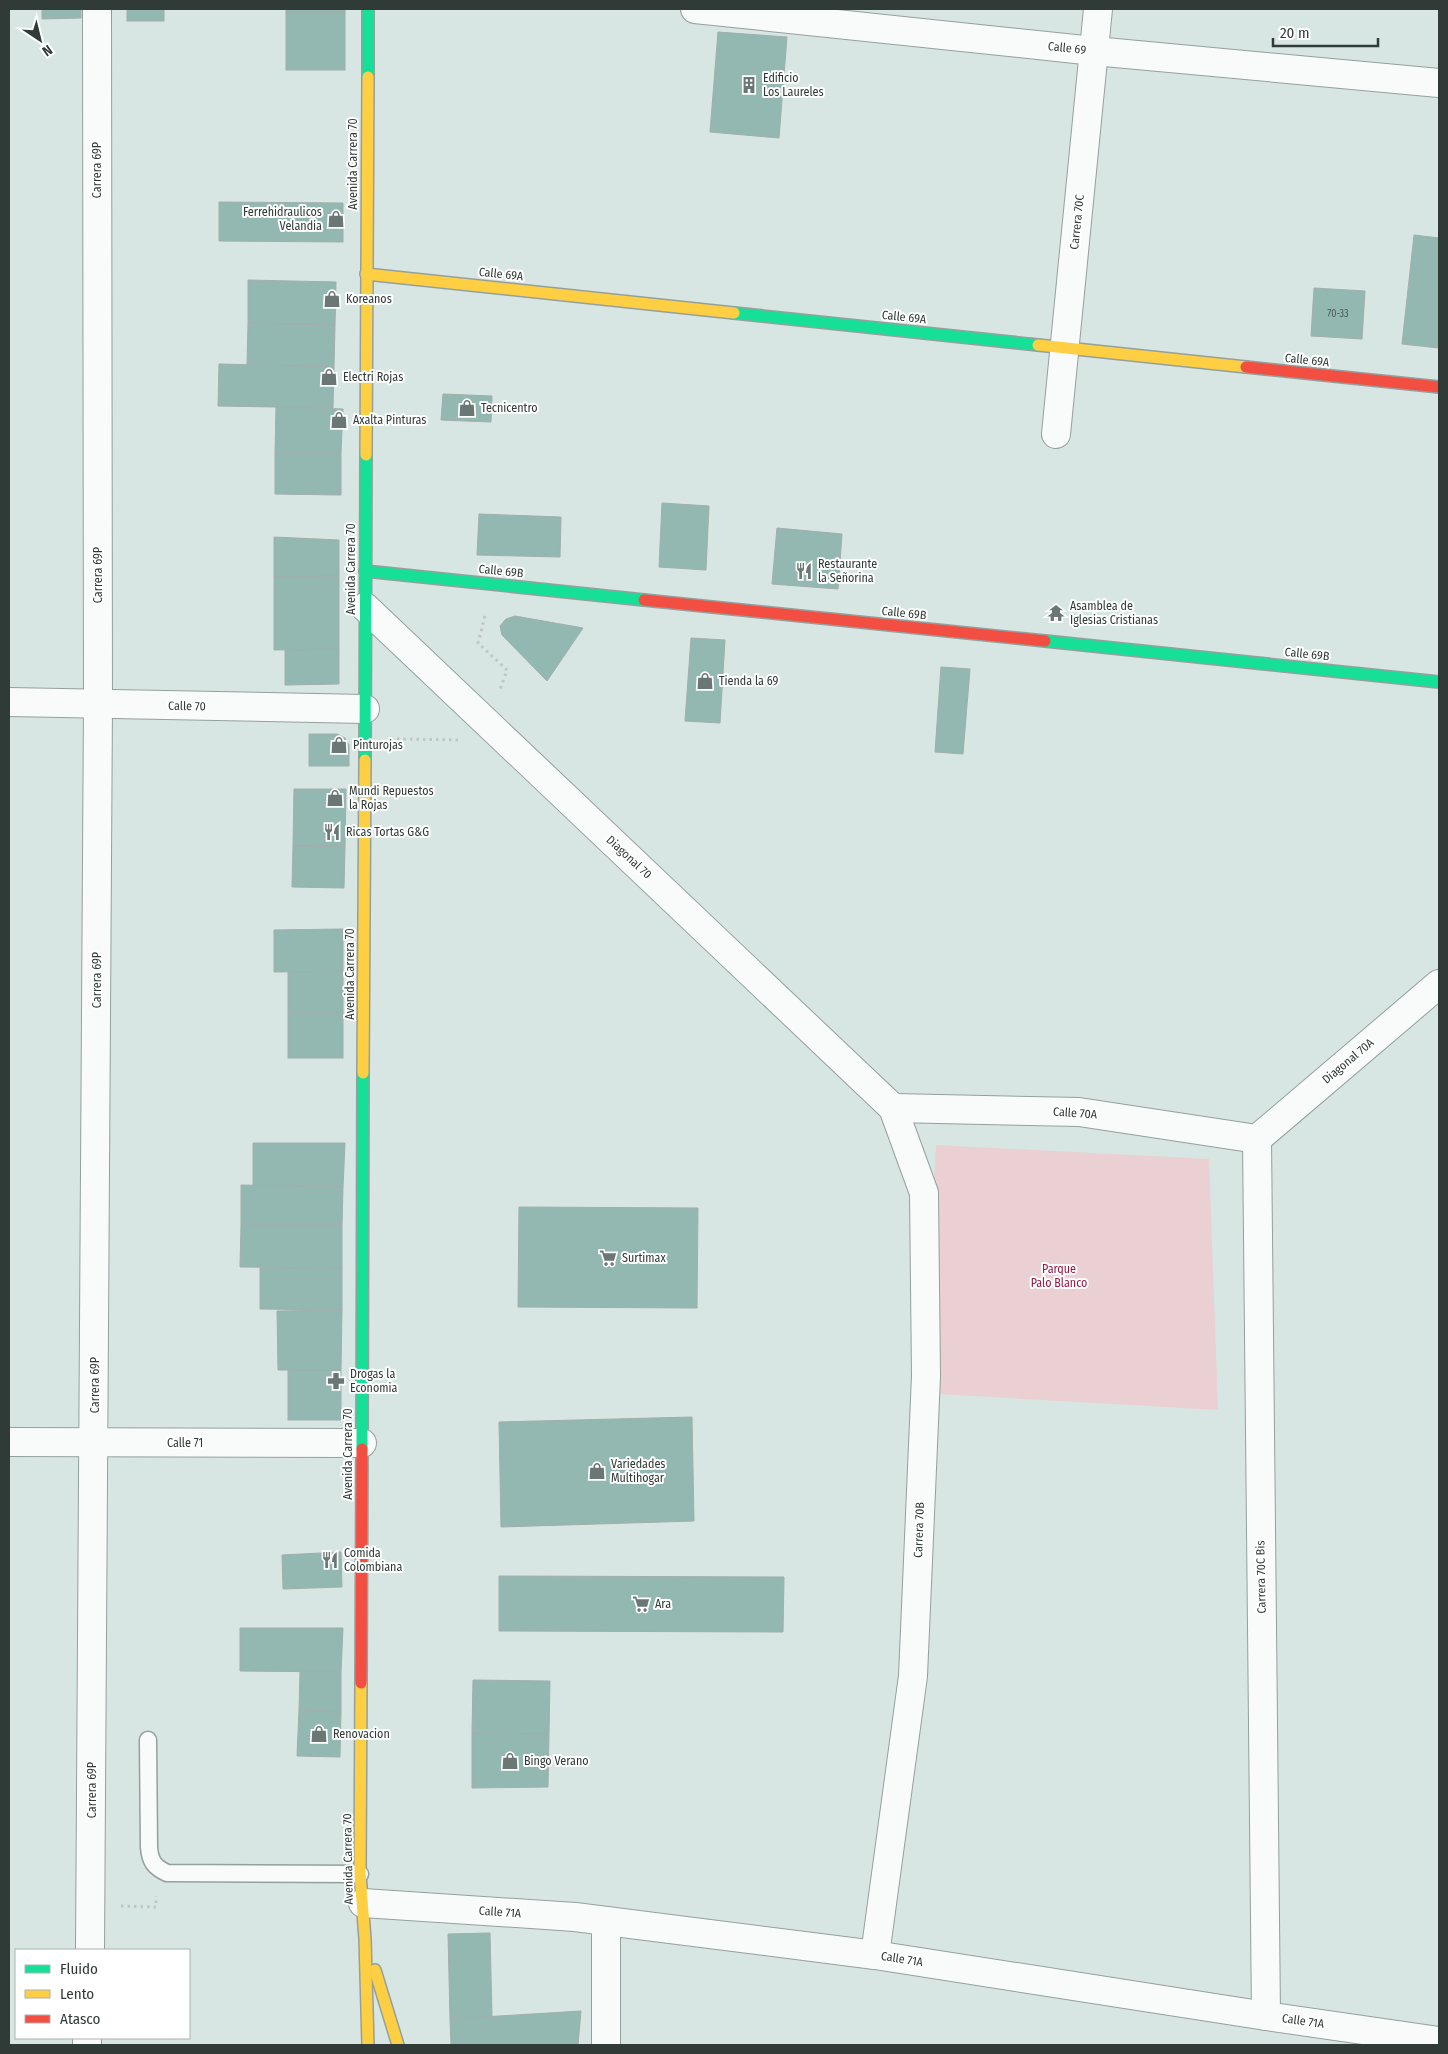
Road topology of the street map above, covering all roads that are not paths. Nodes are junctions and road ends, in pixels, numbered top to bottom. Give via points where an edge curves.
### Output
1 (97, 9) edge
2 (368, 9) edge
3 (695, 9) edge
4 (1098, 9) edge
5 (1094, 51) junction
6 (1439, 83) edge
7 (366, 274) junction
8 (1064, 348) junction
9 (1439, 388) edge
10 (1056, 434) dead end
11 (365, 571) junction
12 (365, 607) junction
13 (1439, 682) edge
14 (9, 702) edge
15 (98, 704) junction
16 (365, 709) junction
17 (1439, 984) edge
18 (893, 1108) junction
19 (1256, 1139) junction
20 (9, 1442) edge
21 (94, 1442) junction
22 (362, 1443) junction
23 (148, 1740) dead end
24 (360, 1874) junction
25 (363, 1903) junction
26 (606, 1921) junction
27 (365, 1940) junction
28 (90, 1949) edge
29 (875, 1955) junction
30 (1266, 2016) junction
31 (1439, 2041) edge
32 (368, 2045) edge
33 (398, 2045) edge
34 (606, 2045) edge

1 - 15 street, Carrera 69P
2 - 7 main road, Avenida Carrera 70
3 - 5 street, Calle 69
4 - 5 street, Carrera 70C
5 - 6 street, Calle 69
5 - 8 street, Carrera 70C
7 - 8 main road, Calle 69A
7 - 11 main road, Avenida Carrera 70
8 - 9 main road, Calle 69A
8 - 10 street, Carrera 70C
11 - 12 main road, Avenida Carrera 70
11 - 13 main road, Calle 69B
12 - 16 main road, Avenida Carrera 70
12 - 18 street, Diagonal 70
14 - 15 street, Calle 70
15 - 16 street, Calle 70
15 - 21 street, Carrera 69P
16 - 22 main road, Avenida Carrera 70
17 - 19 street, Diagonal 70A
18 - 19 street, Calle 70A via 1079,1112
18 - 29 street, Carrera 70B via 924,1193 926,1376 913,1676
19 - 30 street, Carrera 70C Bis
20 - 21 street, Calle 71
21 - 22 street, Calle 71
21 - 28 street, Carrera 69P
22 - 24 main road, Avenida Carrera 70
23 - 24 lane via 149,1847 150,1859 156,1868 167,1873
24 - 25 main road, Avenida Carrera 70
25 - 26 street, Calle 71A
25 - 27 main road, Avenida Carrera 70
26 - 29 street, Calle 71A
26 - 34 street
27 - 32 main road, Avenida Carrera 70
27 - 33 main road, Avenida Carrera 70
29 - 30 street, Calle 71A
30 - 31 street, Calle 71A

